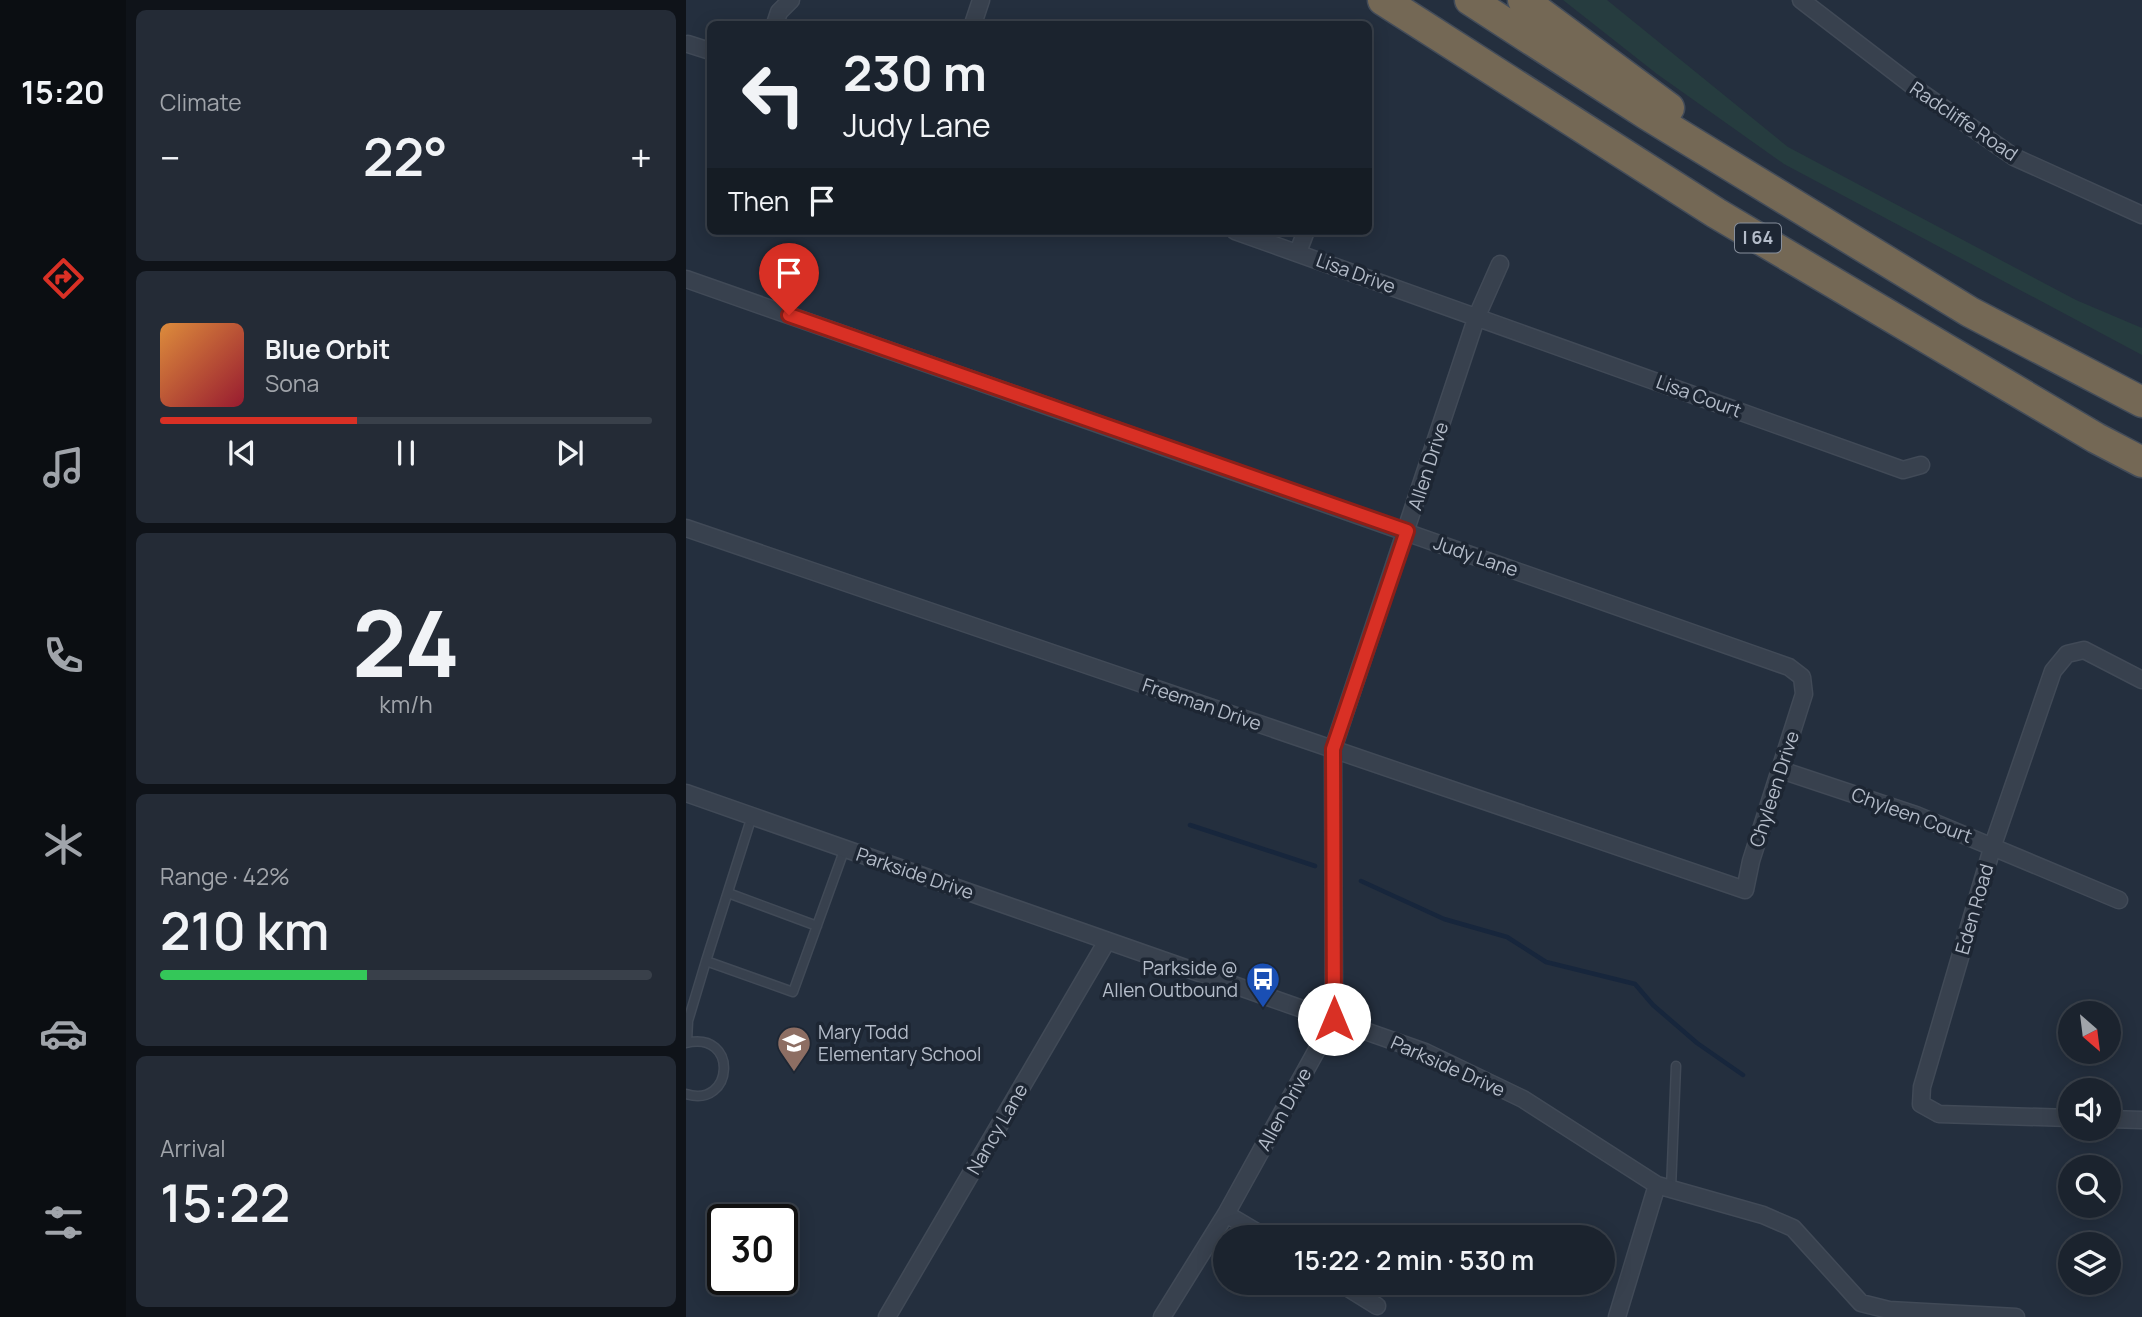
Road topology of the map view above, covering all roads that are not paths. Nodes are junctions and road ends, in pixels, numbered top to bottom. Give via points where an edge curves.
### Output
1 (791, 0) edge
2 (981, 0) edge
3 (1376, 0) edge
4 (1383, 0) edge
5 (1470, 0) edge
6 (1523, 0) edge
7 (1801, 0) edge
8 (776, 21) edge
9 (974, 21) edge
10 (1421, 25) junction
11 (688, 44) dead end
12 (707, 50) edge
13 (1803, 210) junction
14 (2142, 215) edge
15 (1247, 235) edge
16 (1304, 235) edge
17 (1298, 252) junction
18 (1500, 264) dead end
19 (686, 279) edge
20 (1477, 316) junction
21 (2142, 402) edge
22 (2142, 462) edge
23 (1921, 465) dead end
24 (686, 527) edge
25 (1407, 531) junction
26 (1789, 667) joint
27 (2142, 680) edge
28 (1333, 749) junction
29 (1781, 770) junction
30 (686, 793) edge
31 (752, 816) junction
32 (1993, 845) junction
33 (845, 848) junction
34 (1718, 883) joint
35 (727, 893) junction
36 (2119, 900) dead end
37 (817, 926) junction
38 (1107, 941) junction
39 (706, 961) junction
40 (1334, 1019) junction
41 (687, 1042) edge
42 (1676, 1066) dead end
43 (686, 1094) edge
44 (2058, 1118) edge
45 (2121, 1119) edge
46 (2142, 1120) edge
47 (1664, 1187) junction
48 (1226, 1213) junction
49 (1246, 1225) edge
50 (1359, 1295) edge
51 (1377, 1306) dead end
52 (1859, 1310) edge
53 (887, 1317) edge
54 (1162, 1317) edge
55 (1617, 1317) edge
56 (2016, 1317) edge

1 - 8 street
2 - 9 street
3 - 10 highway
4 - 10 highway, I 64
5 - 13 highway, I 64
6 - 13 highway
7 - 14 street, Radcliffe Road via 2014,157
10 - 22 highway, I 64 via 1716,214
11 - 12 street
13 - 21 highway, I 64 via 1970,312
15 - 17 street, Lisa Drive
16 - 17 street
17 - 20 street, Lisa Drive
18 - 20 street, Allen Drive
19 - 25 street, Judy Lane
20 - 23 street, Lisa Court via 1903,470
20 - 25 street, Allen Drive
24 - 28 street, Freeman Drive
25 - 26 street, Judy Lane
25 - 28 street, Allen Drive
26 - 29 street, Chyleen Drive via 1805,685
27 - 32 street, Eden Road via 2084,650 2057,663
28 - 34 street, Freeman Drive
28 - 40 street, Allen Drive
29 - 32 street, Chyleen Court
29 - 34 street, Chyleen Drive via 1745,890
30 - 31 street, Parkside Drive
31 - 33 street, Parkside Drive
31 - 35 lane
32 - 36 street, Chyleen Court
32 - 44 street, Eden Road via 1922,1087 1921,1104 1939,1114
33 - 37 lane
33 - 38 street, Parkside Drive
35 - 37 lane
35 - 39 lane
37 - 39 lane via 793,992
38 - 40 street, Parkside Drive
38 - 53 street, Nancy Lane
39 - 41 lane via 688,1021
40 - 47 street, Parkside Drive via 1425,1052 1495,1085
40 - 48 street, Allen Drive
41 - 43 lane via 714,1047 724,1063 724,1073 708,1094
42 - 47 lane
45 - 46 street
47 - 52 street, Parkside Drive via 1793,1228
47 - 55 street
48 - 49 street
48 - 54 street, Allen Drive
50 - 51 street
52 - 56 street, Parkside Drive

